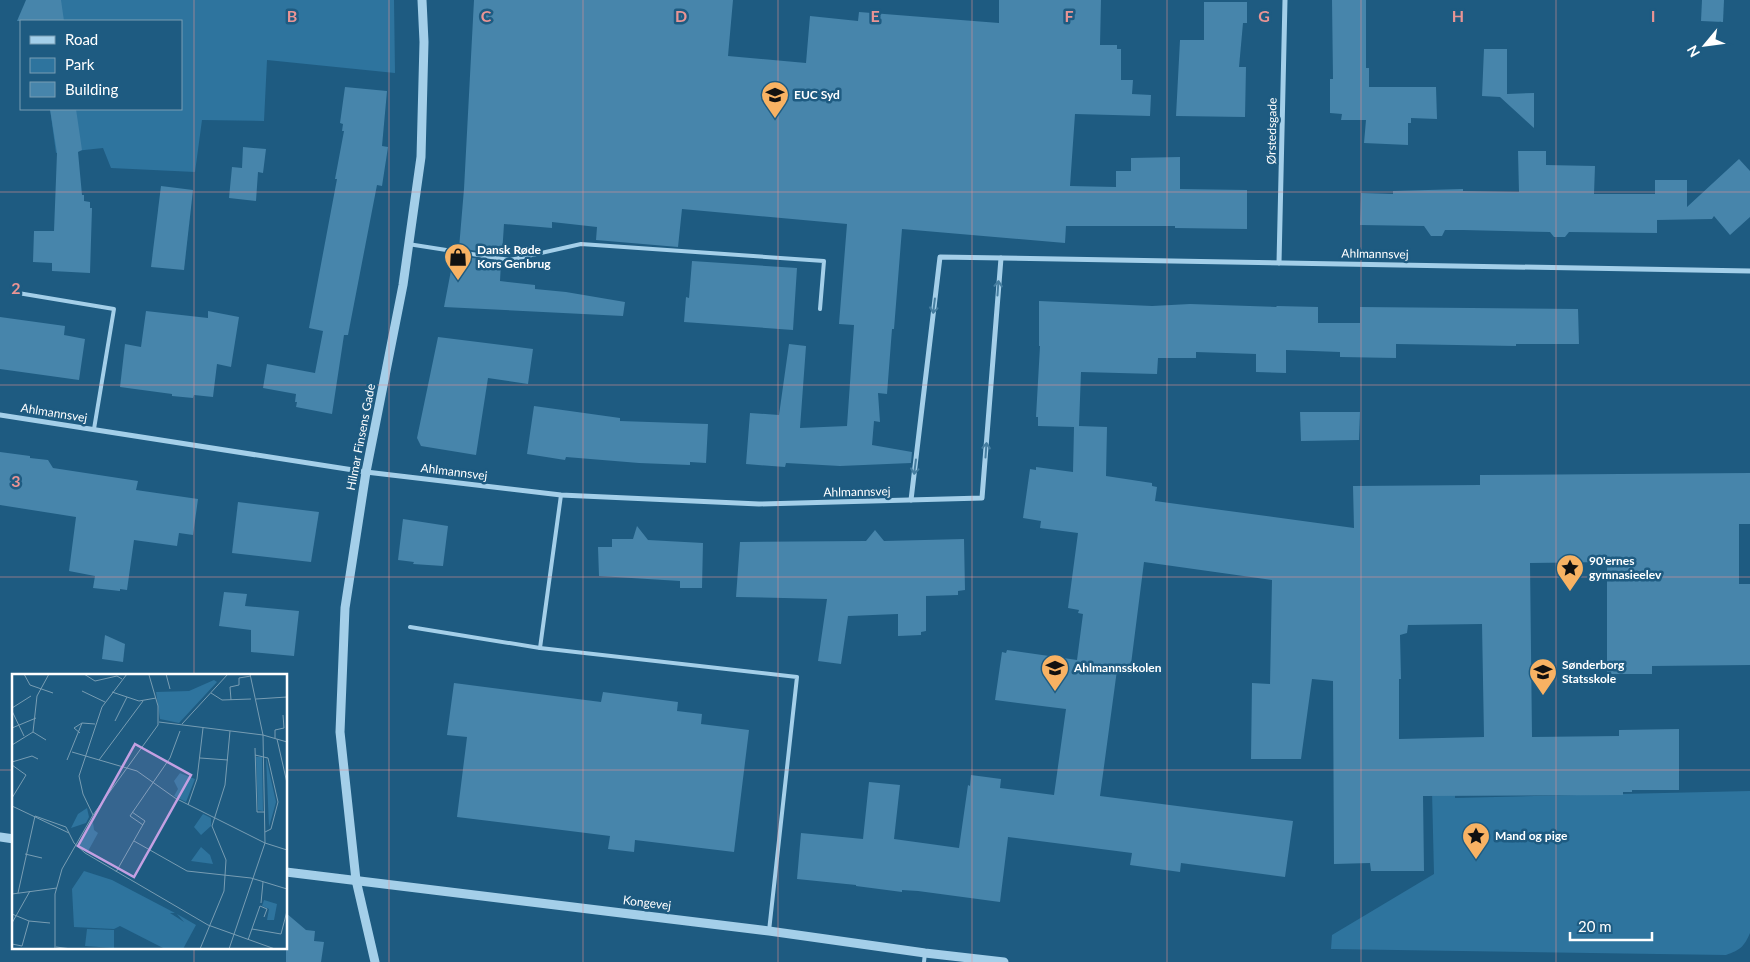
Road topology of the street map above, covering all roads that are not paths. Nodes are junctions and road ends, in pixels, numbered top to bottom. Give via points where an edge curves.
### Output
1 (422, 0) edge
2 (1285, 0) edge
3 (408, 244) junction
4 (1000, 258) junction
5 (1280, 263) junction
6 (1750, 271) edge
7 (18, 293) dead end
8 (820, 309) dead end
9 (0, 415) edge
10 (94, 430) junction
11 (366, 472) junction
12 (561, 495) junction
13 (911, 500) junction
14 (410, 627) dead end
15 (540, 648) junction
16 (288, 872) edge
17 (356, 880) junction
18 (769, 931) junction
19 (924, 958) edge
20 (375, 962) edge
21 (1004, 962) edge

1 - 3 street, Hilmar Finsens Gade via 421,157
2 - 5 street, Ørstedsgade
3 - 8 lane via 510,260 581,244 824,261
3 - 11 street, Hilmar Finsens Gade via 403,285
4 - 5 street, Ahlmannsvej
4 -> 13 street, Ahlmannsvej via 940,257
13 -> 4 street, Ahlmannsvej via 982,498
5 - 6 street, Ahlmannsvej
7 - 10 lane via 114,309
9 - 10 street, Ahlmannsvej
10 - 11 street, Ahlmannsvej
11 - 12 street, Ahlmannsvej
11 - 17 street, Hilmar Finsens Gade via 345,608 340,732
12 - 13 street, Ahlmannsvej via 759,504
12 - 15 lane
14 - 15 lane
15 - 18 lane via 796,677
16 - 17 street, Kongevej
17 - 18 street, Kongevej
17 - 20 street, Hilmar Finsens Gade
18 - 19 street, Kongevej
19 - 21 street, Kongevej

